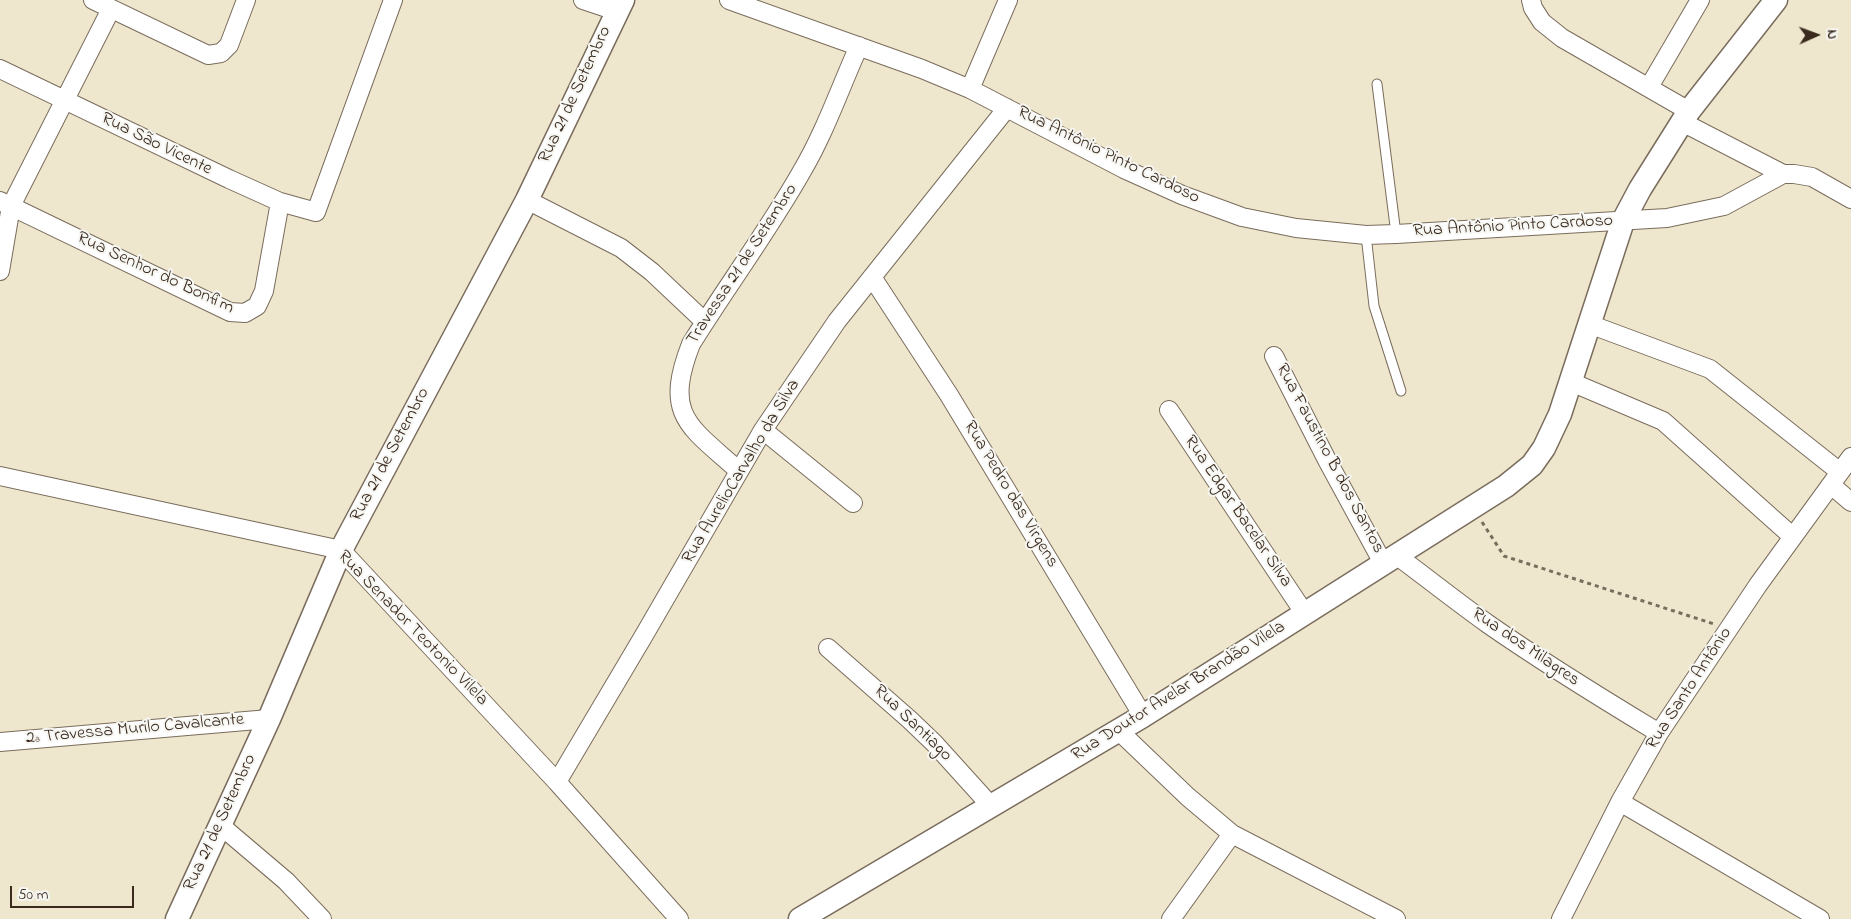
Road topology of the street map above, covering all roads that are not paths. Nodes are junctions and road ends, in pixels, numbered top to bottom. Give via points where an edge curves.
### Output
1 (93, 0) edge
2 (246, 0) edge
3 (393, 0) edge
4 (583, 0) edge
5 (729, 0) edge
6 (1008, 0) edge
7 (1531, 0) edge
8 (1700, 0) edge
9 (1776, 0) edge
10 (620, 6) edge
11 (111, 9) junction
12 (859, 46) junction
13 (0, 69) edge
14 (1377, 84) dead end
15 (1649, 87) junction
16 (970, 89) junction
17 (66, 101) junction
18 (1007, 108) junction
19 (1686, 116) junction
20 (1783, 174) junction
21 (1851, 199) edge
22 (526, 200) junction
23 (280, 202) junction
24 (5, 204) edge
25 (1623, 221) junction
26 (1396, 234) junction
27 (1366, 235) junction
28 (0, 271) edge
29 (872, 277) junction
30 (705, 322) junction
31 (1589, 324) junction
32 (1274, 356) dead end
33 (1571, 382) junction
34 (1401, 392) dead end
35 (1169, 410) dead end
36 (762, 430) junction
37 (1851, 456) edge
38 (739, 471) junction
39 (0, 476) edge
40 (1835, 479) junction
41 (1851, 502) edge
42 (853, 504) dead end
43 (1793, 537) junction
44 (340, 550) junction
45 (1390, 559) junction
46 (1305, 614) junction
47 (828, 648) dead end
48 (1143, 716) junction
49 (269, 719) junction
50 (1119, 731) junction
51 (1659, 733) junction
52 (0, 742) edge
53 (557, 782) junction
54 (1620, 802) junction
55 (991, 806) junction
56 (220, 825) junction
57 (1232, 834) junction
58 (177, 919) edge
59 (322, 919) edge
60 (679, 919) edge
61 (800, 919) edge
62 (1171, 919) edge
63 (1396, 919) edge
64 (1562, 919) edge
65 (1820, 919) edge

1 - 11 street
2 - 11 street via 229,45 221,53 208,55
3 - 23 street, Rua São Vicente via 316,212
4 - 10 street
5 - 12 street, Rua Antônio Pinto Cardoso
6 - 16 street
7 - 15 street via 1542,22 1562,38
8 - 15 street
9 - 19 street, Rua Doutor Avelar Brandão Vilela
10 - 22 street, Rua 21 de Setembro
11 - 17 street
12 - 16 street, Rua Antônio Pinto Cardoso
12 - 30 street, Travessa 21 de Setembro via 803,170
13 - 17 street, Rua São Vicente
14 - 26 lane
15 - 19 street
16 - 18 street, Rua Antônio Pinto Cardoso
17 - 23 street, Rua São Vicente
17 - 24 street
18 - 27 street, Rua Antônio Pinto Cardoso via 1124,169 1242,217 1296,228
18 - 29 street, Rua AurelioCarvalho da Silva
19 - 20 street
19 - 25 street, Rua Doutor Avelar Brandão Vilela
20 - 21 street via 1812,177
20 - 25 street, Rua Antônio Pinto Cardoso via 1724,206 1667,218
22 - 30 street via 621,248
22 - 44 street, Rua 21 de Setembro
23 - 24 street, Rua Senhor do Bonfim via 264,290 257,306 245,313 230,312
24 - 28 street
25 - 26 street, Rua Antônio Pinto Cardoso
25 - 31 street, Rua Doutor Avelar Brandão Vilela
26 - 27 street, Rua Antônio Pinto Cardoso
27 - 34 lane via 1374,306
29 - 36 street, Rua AurelioCarvalho da Silva via 837,321
29 - 48 street, Rua Pedro das Virgens via 949,395
30 - 38 street, Travessa 21 de Setembro via 683,365 679,401 689,424
31 - 33 street, Rua Doutor Avelar Brandão Vilela
31 - 40 street via 1710,369
32 - 45 street, Rua Faustino B dos Santos via 1327,460
33 - 43 street via 1663,421
33 - 45 street, Rua Doutor Avelar Brandão Vilela via 1560,414 1532,466
35 - 46 street, Rua Edgar Bacelar Silva
36 - 38 street, Rua AurelioCarvalho da Silva
36 - 42 street
37 - 40 street, Rua Santo Antônio
38 - 53 street, Rua AurelioCarvalho da Silva
39 - 44 street, Rua Senador Teotonio Vilela
40 - 41 street
40 - 43 street, Rua Santo Antônio
43 - 51 street, Rua Santo Antônio
44 - 49 street, Rua 21 de Setembro
44 - 53 street, Rua Senador Teotonio Vilela
45 - 46 street, Rua Doutor Avelar Brandão Vilela
45 - 51 street, Rua dos Milagres via 1590,692
46 - 48 street, Rua Doutor Avelar Brandão Vilela
47 - 55 street, Rua Santiago via 916,725
48 - 50 street, Rua Doutor Avelar Brandão Vilela
49 - 52 street, 2ª Travessa Murilo Cavalcante
49 - 56 street, Rua 21 de Setembro
50 - 55 street, Rua Doutor Avelar Brandão Vilela
50 - 57 street
51 - 54 street, Rua Santo Antônio
53 - 60 street, Rua Senador Teotonio Vilela
54 - 64 street, Rua Santo Antônio
54 - 65 street
55 - 61 street, Rua Doutor Avelar Brandão Vilela
56 - 58 street, Rua 21 de Setembro
56 - 59 street via 286,881
57 - 62 street
57 - 63 street

